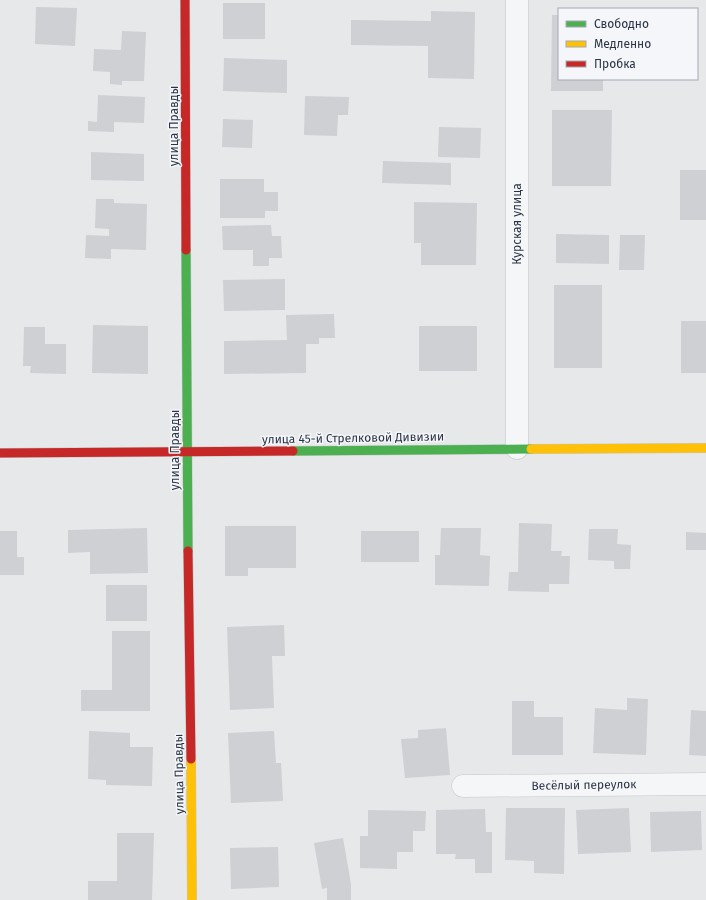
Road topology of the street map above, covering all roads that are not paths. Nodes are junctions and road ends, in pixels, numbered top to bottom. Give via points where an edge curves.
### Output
1 (186, 0) edge
2 (517, 0) edge
3 (517, 448) junction
4 (706, 448) edge
5 (187, 451) junction
6 (0, 453) edge
7 (706, 784) edge
8 (463, 786) dead end
9 (192, 900) edge

1 - 5 street, улица Правды
2 - 3 street, Курская улица
3 - 4 street, улица 45-й Стрелковой Дивизии
3 - 5 street, улица 45-й Стрелковой Дивизии
5 - 6 street, улица 45-й Стрелковой Дивизии
5 - 9 street, улица Правды
7 - 8 street, Весёлый переулок

